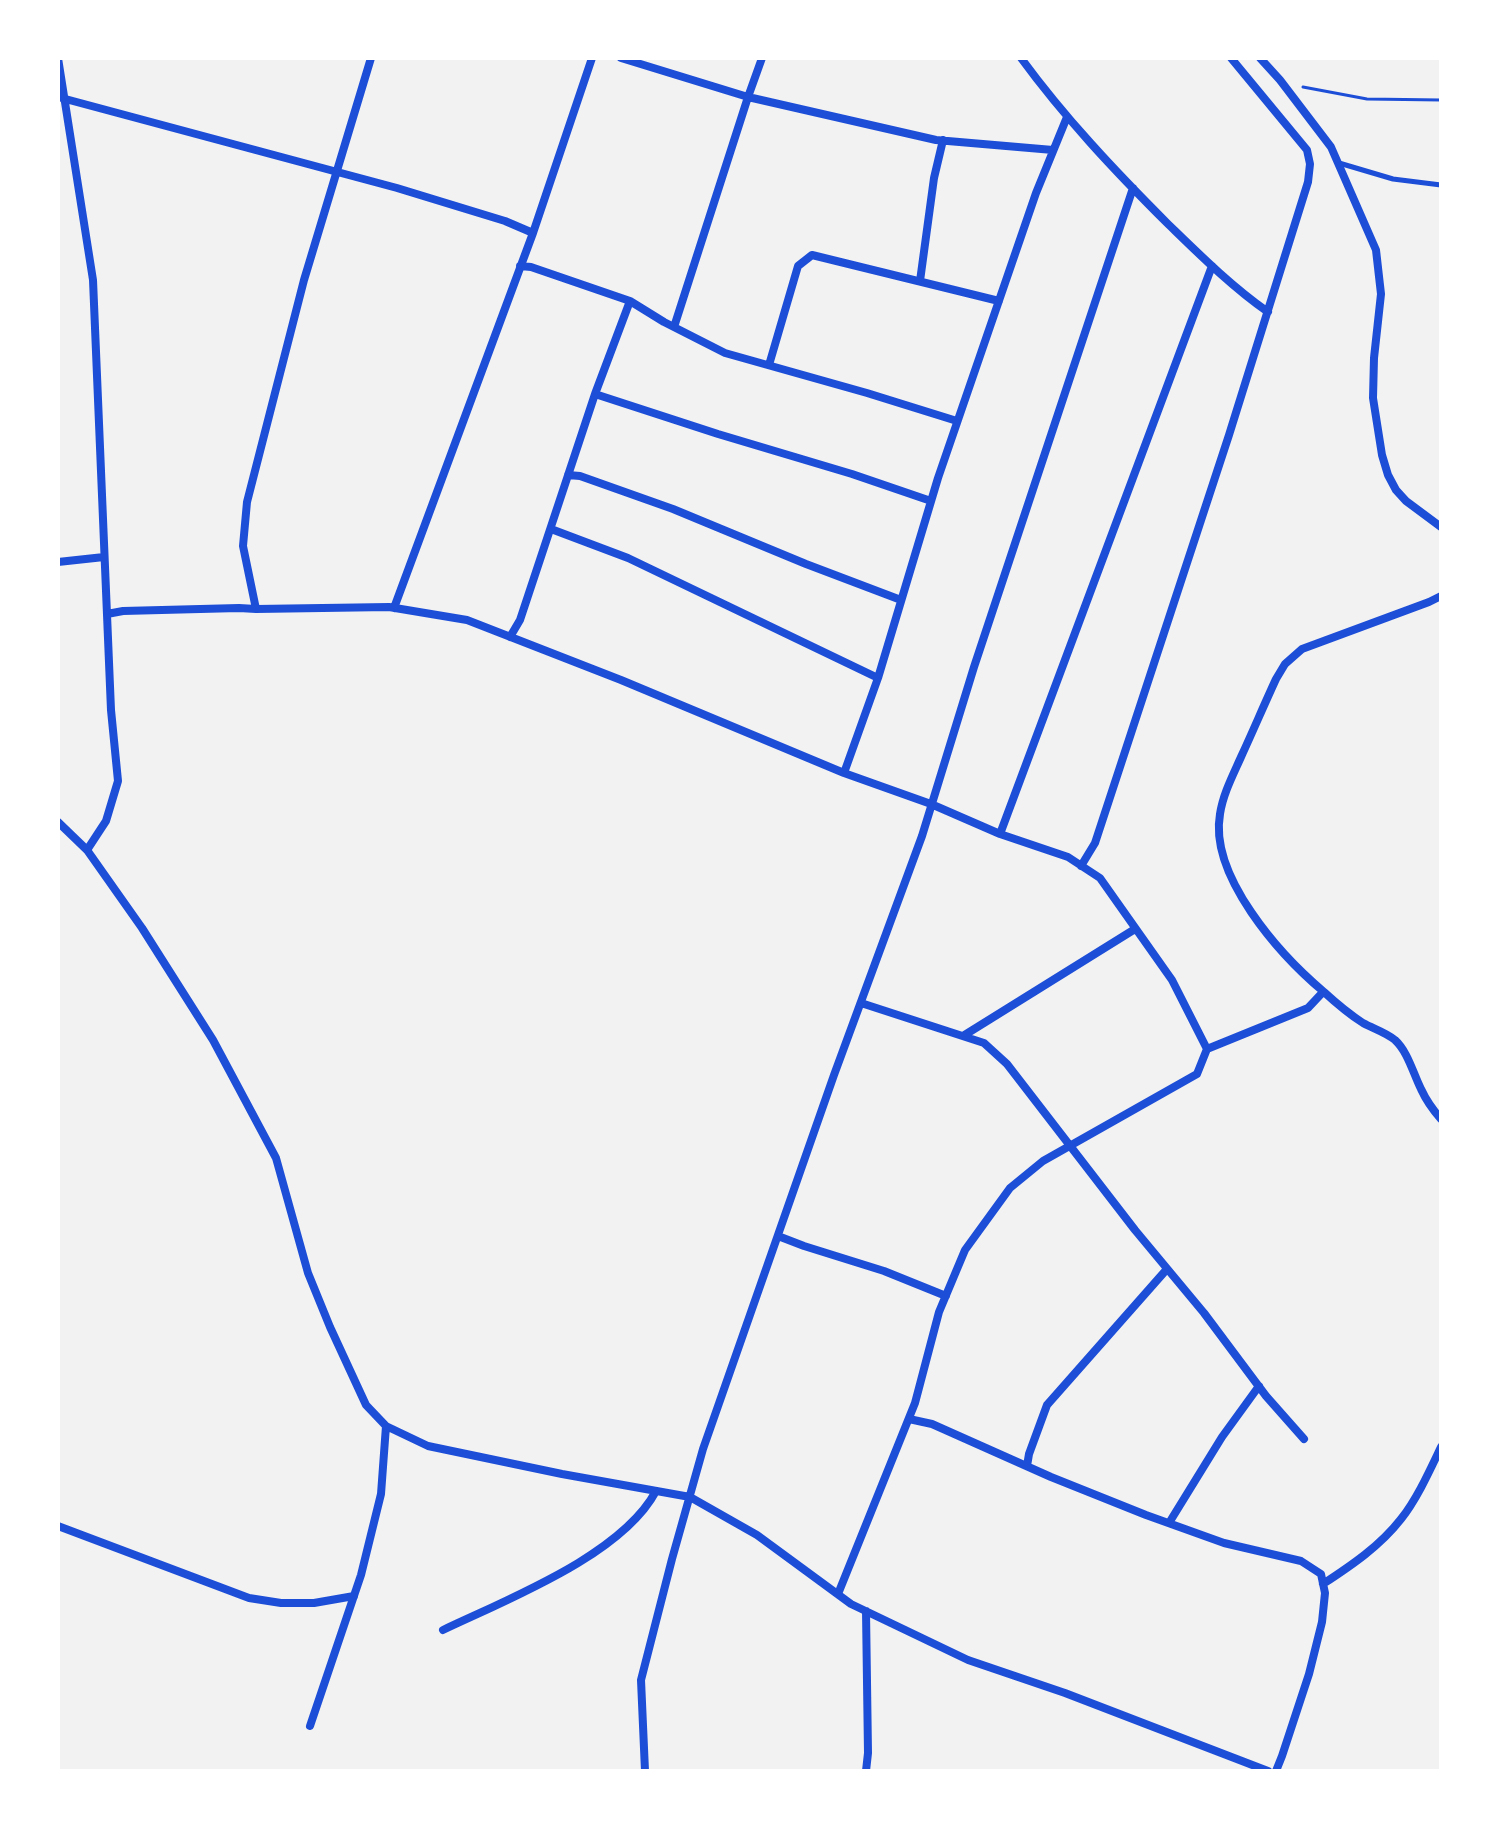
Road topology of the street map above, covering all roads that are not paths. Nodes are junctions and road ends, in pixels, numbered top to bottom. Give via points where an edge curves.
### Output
1 (58, 58) edge
2 (371, 58) edge
3 (592, 58) edge
4 (621, 58) edge
5 (762, 58) edge
6 (1021, 58) edge
7 (1231, 58) edge
8 (1260, 58) edge
9 (748, 97) junction
10 (62, 98) edge
11 (1067, 117) junction
12 (943, 140) junction
13 (1053, 150) junction
14 (1339, 163) junction
15 (338, 172) junction
16 (1441, 185) edge
17 (1133, 188) junction
18 (533, 233) junction
19 (520, 266) junction
20 (1212, 266) junction
21 (920, 281) junction
22 (630, 301) junction
23 (999, 301) junction
24 (1268, 312) junction
25 (674, 327) junction
26 (769, 365) junction
27 (595, 394) junction
28 (957, 421) junction
29 (568, 475) junction
30 (931, 501) junction
31 (1441, 527) edge
32 (551, 529) junction
33 (104, 557) junction
34 (58, 562) edge
35 (1441, 596) edge
36 (901, 600) junction
37 (394, 608) junction
38 (256, 609) junction
39 (107, 614) junction
40 (510, 637) junction
41 (878, 678) junction
42 (844, 773) junction
43 (931, 804) junction
44 (58, 822) edge
45 (1000, 834) junction
46 (87, 850) junction
47 (1081, 866) junction
48 (1135, 929) junction
49 (1323, 992) junction
50 (861, 1003) junction
51 (963, 1036) junction
52 (1207, 1049) junction
53 (1441, 1119) edge
54 (1069, 1145) junction
55 (778, 1236) junction
56 (1167, 1269) junction
57 (946, 1296) junction
58 (1259, 1386) junction
59 (909, 1419) junction
60 (386, 1426) junction
61 (1304, 1439) dead end
62 (1441, 1447) edge
63 (1027, 1466) junction
64 (656, 1491) junction
65 (690, 1497) junction
66 (1169, 1523) junction
67 (58, 1526) edge
68 (1323, 1584) junction
69 (838, 1594) junction
70 (354, 1596) junction
71 (866, 1611) junction
72 (443, 1630) dead end
73 (310, 1726) dead end
74 (645, 1771) edge
75 (866, 1771) edge
76 (1268, 1771) edge
77 (1276, 1771) edge

1 - 10 street
2 - 15 street
3 - 18 street
4 - 9 street
5 - 9 street
6 - 11 street
7 - 24 street via 1307,150 1310,164
8 - 14 street
9 - 12 street
9 - 25 street
10 - 15 street
10 - 33 street via 93,280
11 - 13 street
11 - 17 street
12 - 13 street
12 - 21 street
13 - 23 street
14 - 16 lane via 1393,179
14 - 31 street via 1376,250 1381,294 1373,398 1382,455 1396,490
15 - 18 street
15 - 38 street via 304,280 247,502 243,546
17 - 20 street
17 - 43 street
18 - 19 street
19 - 22 street
19 - 37 street
20 - 24 street
20 - 45 street
21 - 23 street
21 - 26 street via 812,255 798,266
22 - 25 street
22 - 27 street
23 - 28 street
24 - 47 street via 1095,843
25 - 26 street via 725,353
26 - 28 street
27 - 29 street
27 - 30 street
28 - 30 street
29 - 32 street
29 - 36 street via 673,509
30 - 36 street
32 - 40 street
32 - 41 street via 628,558
33 - 34 street
33 - 39 street
35 - 49 street via 1302,649 1285,664 1220,813 1217,836 1241,897 1266,933
36 - 41 street
37 - 38 street
37 - 40 street via 467,620
38 - 39 street
39 - 46 street via 118,781 106,821
40 - 42 street
41 - 42 street
42 - 43 street
43 - 45 street
43 - 50 street
44 - 46 street
45 - 47 street
46 - 60 street via 213,1040 276,1158 308,1273 330,1327 366,1405
47 - 48 street via 1100,878
48 - 51 street
48 - 52 street via 1172,980
49 - 52 street via 1308,1008
49 - 53 street via 1398,1042
50 - 51 street
50 - 55 street
51 - 54 street via 984,1043 1007,1064
52 - 54 street via 1197,1074
54 - 56 street
54 - 57 street via 1010,1188 965,1250
55 - 57 street
55 - 65 street
56 - 58 street
56 - 63 street via 1047,1405
57 - 59 street
58 - 61 street
58 - 66 street
59 - 63 street
59 - 69 street
60 - 64 street via 428,1446
60 - 70 street via 381,1494
62 - 68 street via 1403,1517 1358,1561
63 - 66 street
64 - 65 street
64 - 72 street via 649,1505 583,1561
65 - 69 street via 757,1535
65 - 74 street via 641,1680
66 - 68 street via 1224,1543 1301,1561 1321,1574
67 - 70 street via 249,1598 303,1603
68 - 77 street via 1322,1622
69 - 71 street
70 - 73 street
71 - 75 street
71 - 76 street via 968,1660

